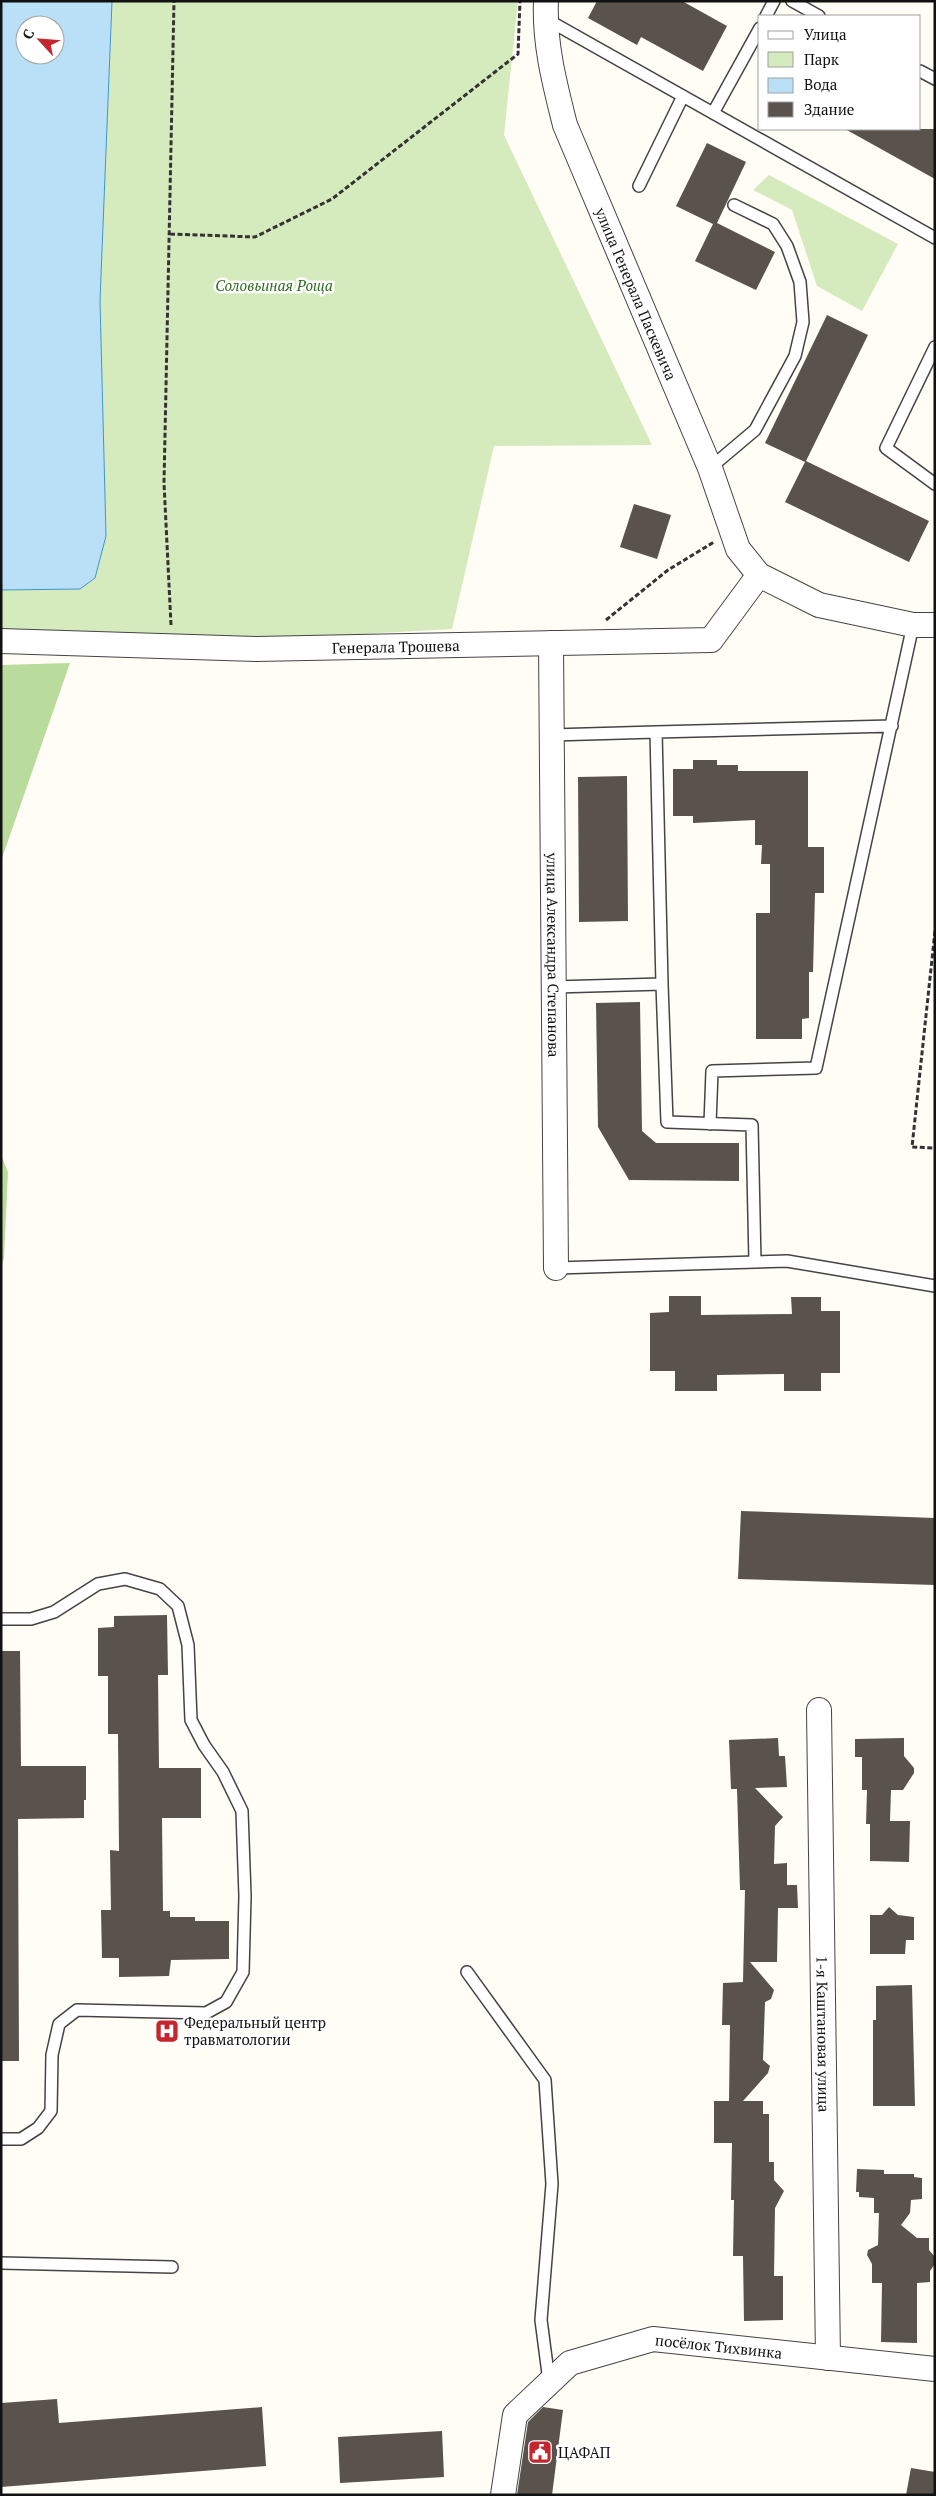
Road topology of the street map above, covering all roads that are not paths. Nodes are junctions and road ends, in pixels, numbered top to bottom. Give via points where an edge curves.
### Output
1 (774, 1) edge
2 (792, 1) edge
3 (546, 10) edge
4 (767, 15) edge
5 (818, 15) edge
6 (758, 32) edge
7 (921, 72) edge
8 (935, 79) edge
9 (683, 96) junction
10 (713, 113) junction
11 (639, 186) dead end
12 (734, 205) dead end
13 (935, 238) edge
14 (935, 347) edge
15 (710, 468) junction
16 (935, 484) edge
17 (759, 575) junction
18 (924, 625) edge
19 (1, 642) edge
20 (551, 643) junction
21 (892, 726) junction
22 (656, 732) junction
23 (552, 735) junction
24 (662, 984) junction
25 (554, 987) junction
26 (710, 1124) junction
27 (755, 1262) junction
28 (556, 1268) joint
29 (935, 1286) edge
30 (1, 1619) edge
31 (818, 1710) dead end
32 (467, 1972) dead end
33 (1, 2139) edge
34 (1, 2263) edge
35 (172, 2267) dead end
36 (828, 2358) junction
37 (935, 2369) edge
38 (549, 2383) junction
39 (503, 2495) edge

1 - 4 lane
2 - 5 lane
3 - 9 lane
3 - 15 street, улица Генерала Паскевича via 552,74 565,125
6 - 10 lane
7 - 8 lane
9 - 10 lane
9 - 11 lane
10 - 13 lane
12 - 15 lane via 773,224 787,246 800,282 803,322 795,356 755,430
14 - 16 lane via 886,448
15 - 17 street, улица Генерала Паскевича via 738,549
17 - 18 street via 819,605
17 - 20 street, Генерала Трошева via 711,640
18 - 21 lane
19 - 20 street, Генерала Трошева via 256,650
20 - 23 street, улица Александра Степанова
21 - 22 lane
21 - 26 lane via 816,1068 712,1071
22 - 23 lane
22 - 24 lane
23 - 25 street, улица Александра Степанова
24 - 25 lane
24 - 26 lane via 667,1122
25 - 28 street, улица Александра Степанова
26 - 27 lane via 752,1125
27 - 28 lane
27 - 29 lane via 787,1261
30 - 33 lane via 31,1619 54,1612 98,1584 125,1579 160,1589 178,1606 188,1645 191,1720 242,1811 245,1896 243,1972 226,2002 206,2013 77,2010 59,2024 52,2055 51,2111 38,2128 21,2139
31 - 36 street, 1-я Каштановая улица
32 - 38 lane via 545,2080 552,2184 541,2320
34 - 35 lane
36 - 37 street, посёлок Тихвинка
36 - 38 street, посёлок Тихвинка via 653,2339 570,2364
38 - 39 street, посёлок Тихвинка via 515,2415

